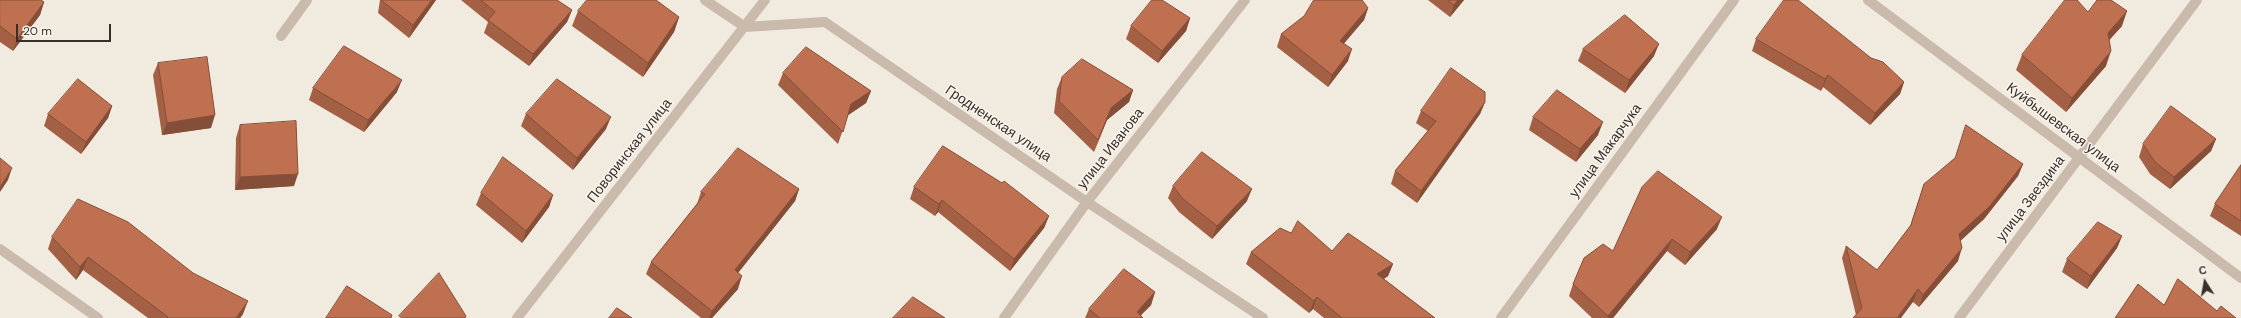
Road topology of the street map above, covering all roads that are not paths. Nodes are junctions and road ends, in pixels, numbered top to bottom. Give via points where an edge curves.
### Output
1 (307, 0) edge
2 (704, 0) edge
3 (765, 0) edge
4 (1245, 0) edge
5 (1734, 0) edge
6 (1868, 0) edge
7 (2196, 0) edge
8 (745, 27) junction
9 (281, 36) dead end
10 (2079, 159) junction
11 (1087, 202) junction
12 (0, 249) edge
13 (2241, 278) edge
14 (98, 318) edge
15 (517, 318) edge
16 (1004, 318) edge
17 (1264, 318) edge
18 (1501, 318) edge
19 (1959, 318) edge

1 - 9 street
2 - 8 street
3 - 8 street, Поворинская улица
4 - 11 street, улица Иванова
5 - 18 street, улица Макарчука
6 - 10 street, Куйбышевская улица
7 - 10 street, улица Звездина
8 - 11 street, Гродненская улица via 826,22
8 - 15 street, Поворинская улица
10 - 13 street, Куйбышевская улица
10 - 19 street, улица Звездина
11 - 16 street, улица Иванова
11 - 17 street, Гродненская улица
12 - 14 street

